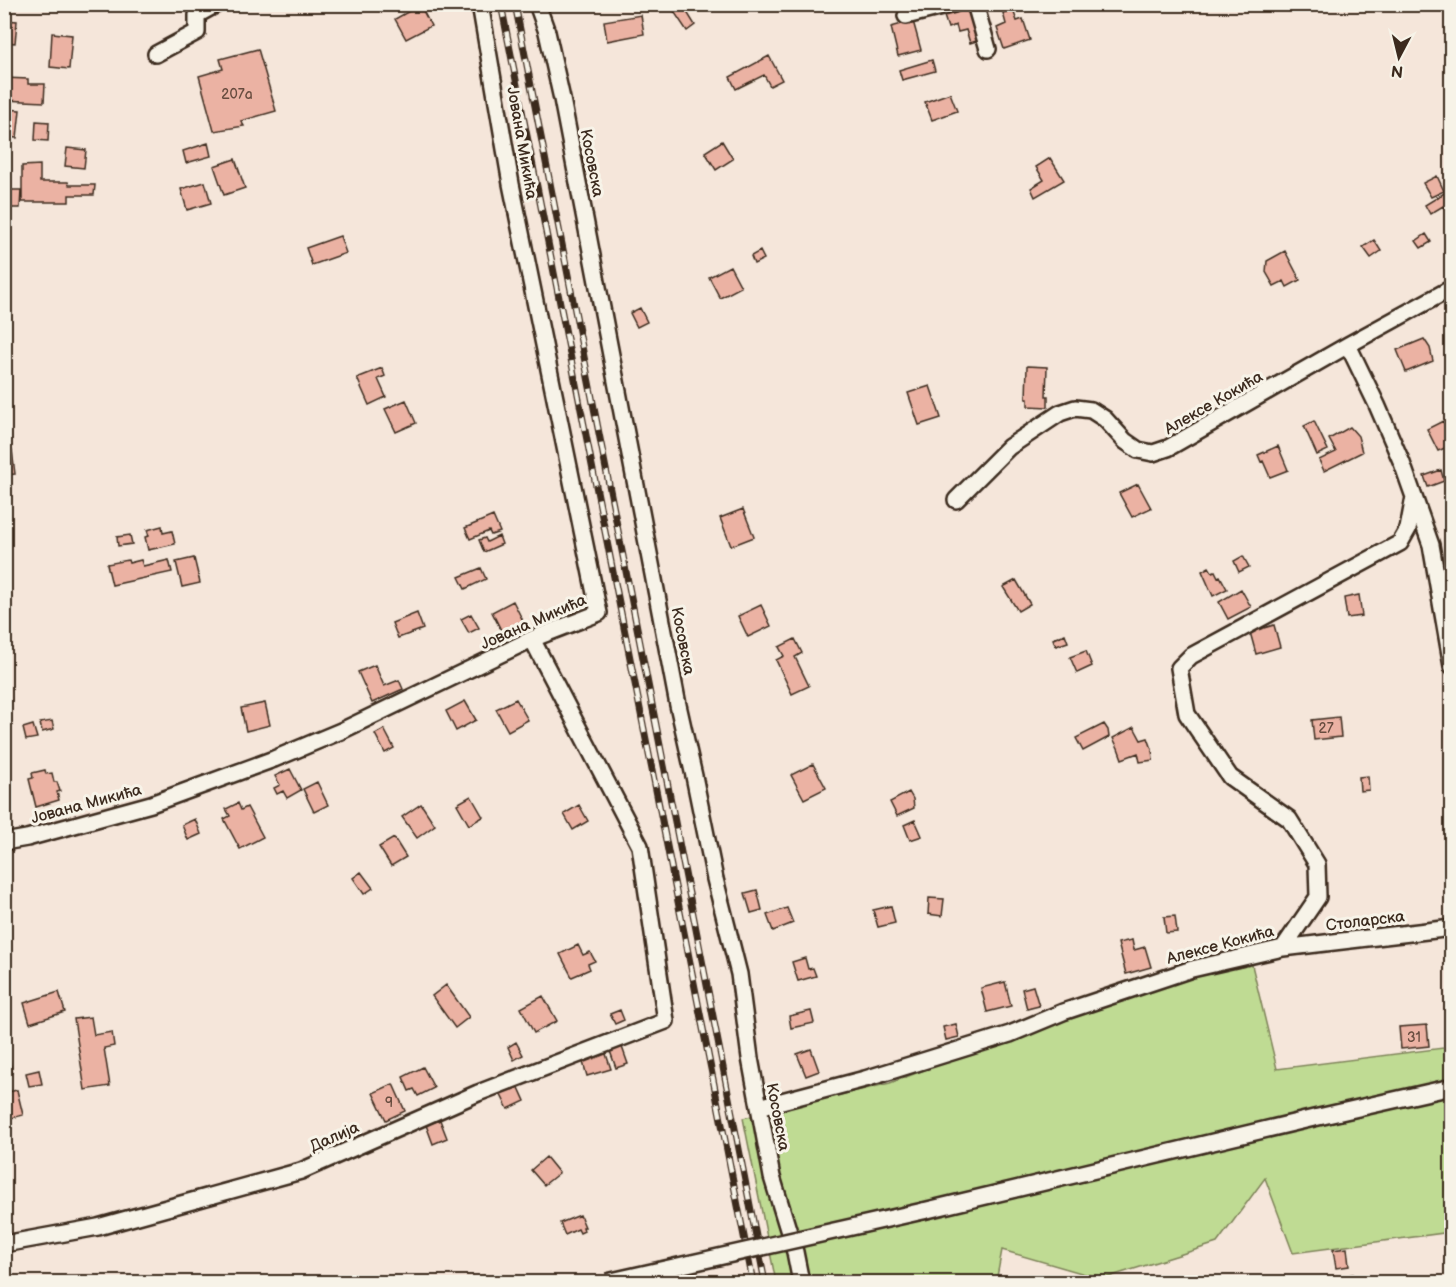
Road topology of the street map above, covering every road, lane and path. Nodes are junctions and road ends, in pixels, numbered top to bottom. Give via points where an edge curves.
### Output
1 (217, 4) edge
2 (480, 4) edge
3 (537, 4) edge
4 (954, 4) edge
5 (975, 4) edge
6 (906, 16) dead end
7 (988, 49) dead end
8 (156, 54) dead end
9 (1452, 288) edge
10 (1348, 345) junction
11 (1414, 497) junction
12 (956, 500) dead end
13 (532, 639) junction
14 (1452, 666) edge
15 (4, 842) edge
16 (1452, 928) edge
17 (1283, 948) junction
18 (1452, 1087) edge
19 (759, 1107) junction
20 (4, 1244) edge
21 (607, 1282) edge
22 (801, 1282) edge

1 - 8 street via 197,15 197,32
2 - 13 street, Јована Микића via 511,184 599,613
3 - 19 street, Косовска via 562,99 678,705 738,974
4 - 6 street
5 - 7 street
9 - 10 street, Алексе Кокића
10 - 11 street
10 - 12 street, Алексе Кокића via 1153,453 1138,450 1125,441 1091,410 1075,408 1060,413 1009,447
11 - 14 street via 1431,545
11 - 17 street, Алексе Кокића via 1408,529 1400,543 1191,656 1179,668 1187,714 1230,777 1289,819 1317,864 1318,897
13 - 15 street, Јована Микића via 274,759 151,804
13 - 20 street, Далија via 640,846 666,1021 478,1092 301,1171 98,1227
16 - 17 street, Столарска
17 - 19 street, Алексе Кокића via 1192,969 1010,1034
18 - 21 street, bridge
19 - 22 street, Косовска via 772,1177

